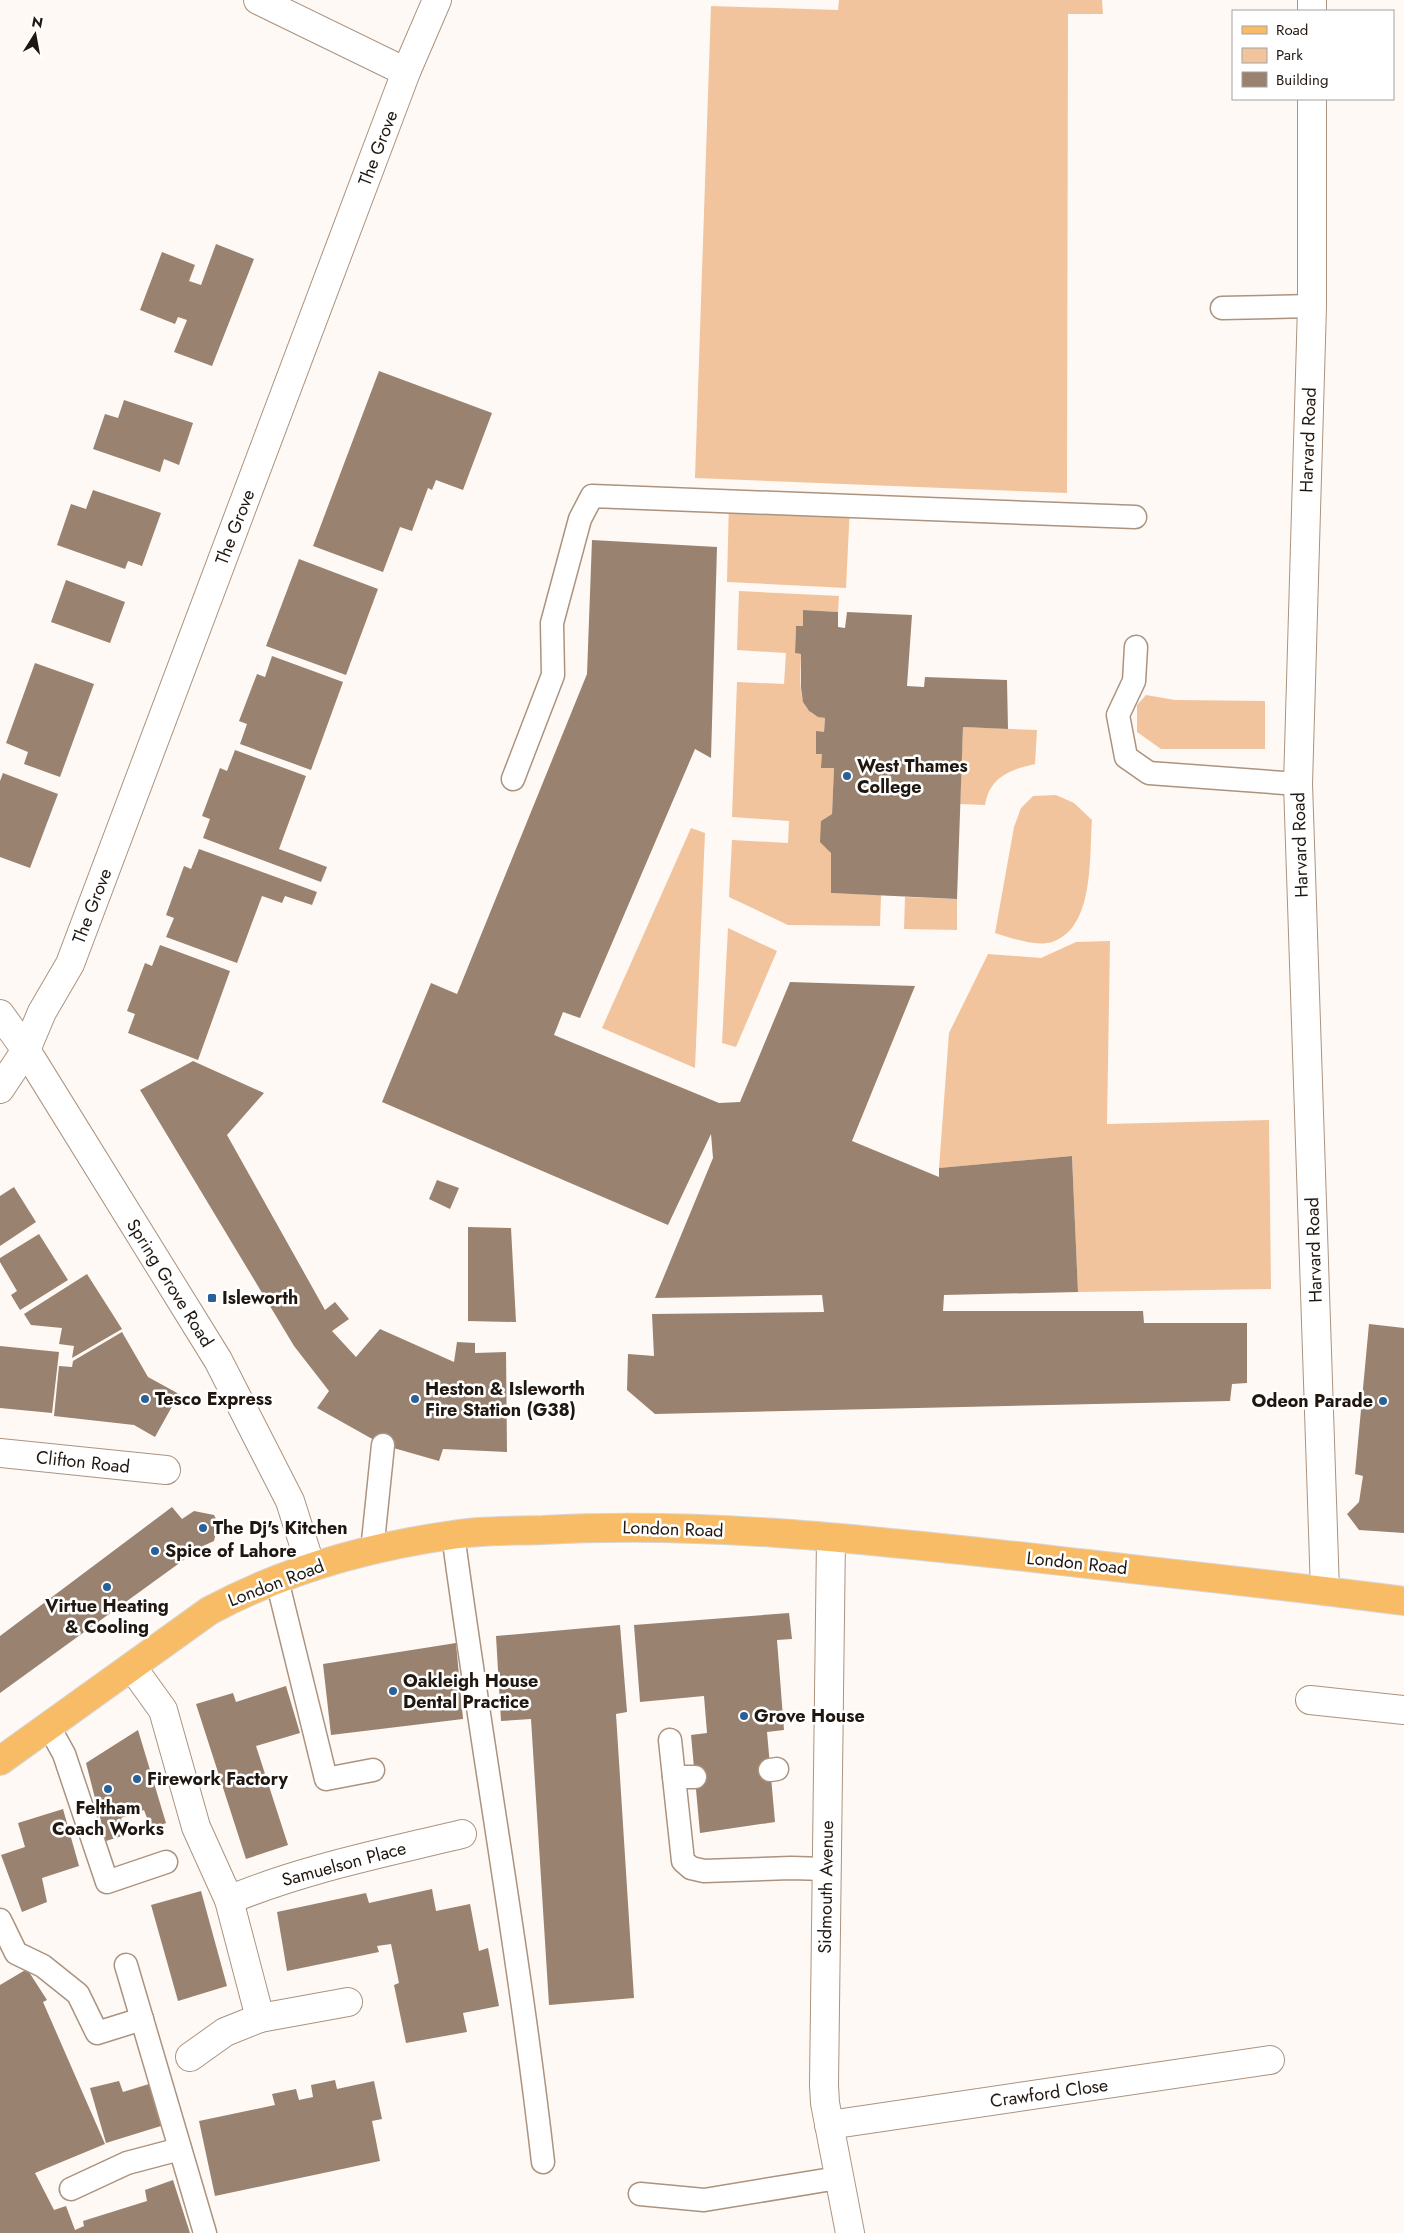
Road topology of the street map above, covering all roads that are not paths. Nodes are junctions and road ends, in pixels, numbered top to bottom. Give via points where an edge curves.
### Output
1 (258, 0) edge
2 (437, 0) edge
3 (406, 72) junction
4 (1312, 100) edge
5 (1312, 306) junction
6 (1222, 308) dead end
7 (1135, 517) dead end
8 (1136, 647) dead end
9 (512, 779) dead end
10 (1298, 784) junction
11 (0, 1014) edge
12 (26, 1050) junction
13 (0, 1089) edge
14 (383, 1445) dead end
15 (0, 1453) edge
16 (166, 1470) dead end
17 (453, 1534) junction
18 (831, 1538) junction
19 (372, 1550) junction
20 (311, 1568) junction
21 (277, 1580) junction
22 (1325, 1591) junction
23 (1404, 1601) edge
24 (132, 1667) junction
25 (1310, 1700) dead end
26 (1404, 1710) edge
27 (49, 1727) junction
28 (670, 1740) dead end
29 (0, 1761) edge
30 (373, 1770) dead end
31 (462, 1834) dead end
32 (166, 1862) dead end
33 (826, 1869) junction
34 (229, 1900) junction
35 (0, 1920) edge
36 (126, 1965) dead end
37 (348, 2002) dead end
38 (260, 2018) junction
39 (142, 2019) junction
40 (190, 2057) dead end
41 (1270, 2060) dead end
42 (829, 2125) junction
43 (180, 2149) junction
44 (544, 2162) dead end
45 (838, 2178) junction
46 (71, 2189) dead end
47 (640, 2194) dead end
48 (205, 2233) edge
49 (850, 2233) edge

1 - 3 street
2 - 3 street, The Grove
3 - 12 street, The Grove via 70,964 42,1012
4 - 5 street, Harvard Road
5 - 6 lane
5 - 10 street, Harvard Road
7 - 9 lane via 592,496 580,520 552,623 553,674
8 - 10 lane via 1134,682 1118,715 1126,757 1148,773
10 - 22 street, Harvard Road
11 - 12 street, Spring Grove Road
12 - 13 street, The Grove
12 - 20 street, Spring Grove Road via 218,1360 290,1501
14 - 19 lane
15 - 16 street, Clifton Road
17 - 18 main road, London Road via 628,1527
17 - 19 main road, London Road
17 - 44 lane via 530,2046
18 - 22 main road, London Road
18 - 33 street, Sidmouth Avenue
19 - 20 main road, London Road
20 - 21 main road, London Road
21 - 24 main road, London Road via 209,1611
21 - 30 lane via 326,1779
22 - 23 main road, London Road
24 - 27 main road, London Road
24 - 34 street via 163,1710 196,1827
25 - 26 street
27 - 29 main road, London Road
27 - 32 lane via 64,1754 107,1882
28 - 33 lane via 684,1777 683,1861 691,1868 704,1871
31 - 34 street, Samuelson Place via 331,1866 264,1885
33 - 42 street, Sidmouth Avenue via 824,2103
34 - 38 street
35 - 39 lane via 16,1953 43,1966 78,1994 97,2033
36 - 39 lane
37 - 38 street
38 - 40 street via 225,2032
39 - 43 lane
41 - 42 street, Crawford Close
42 - 45 street, Sidmouth Avenue
43 - 46 lane via 127,2163
43 - 48 lane
45 - 47 lane via 704,2200
45 - 49 street, Sidmouth Avenue

